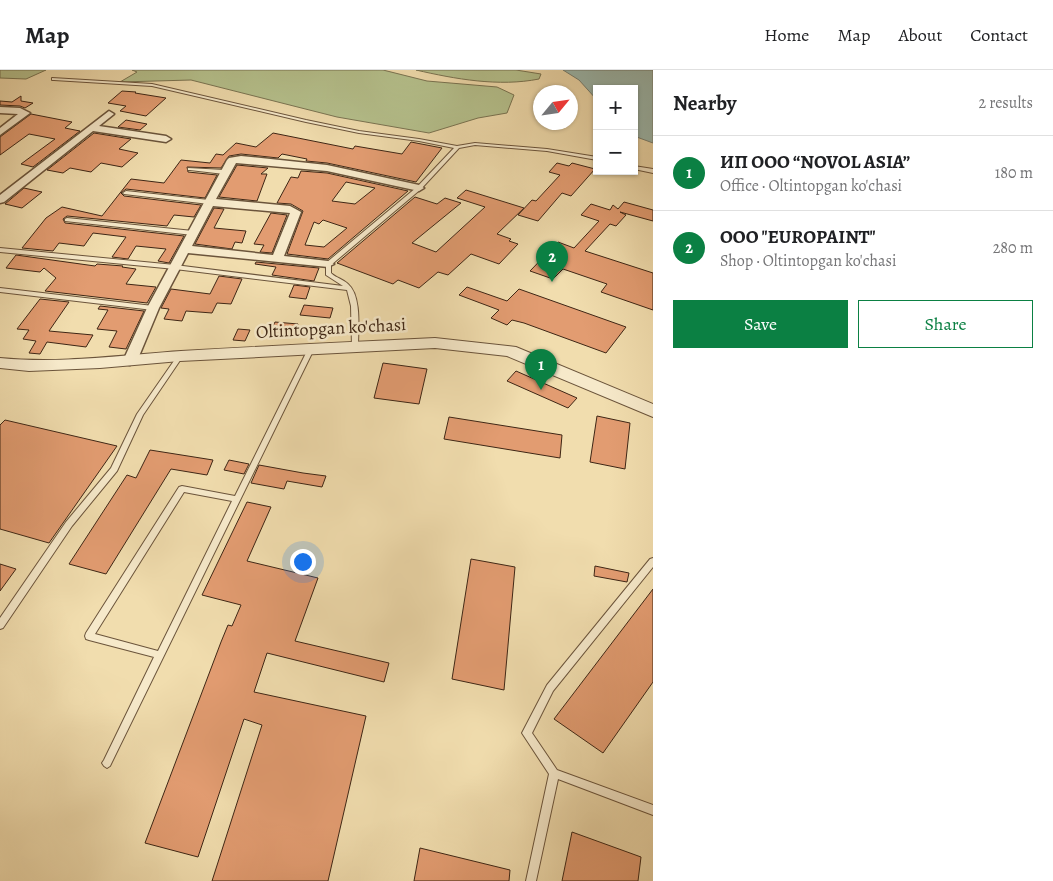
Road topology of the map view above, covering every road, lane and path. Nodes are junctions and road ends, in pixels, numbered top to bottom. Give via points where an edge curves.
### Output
1 (54, 79) dead end
2 (0, 110) edge
3 (109, 114) dead end
4 (92, 128) junction
5 (0, 132) edge
6 (166, 139) dead end
7 (458, 147) junction
8 (593, 158) edge
9 (190, 168) dead end
10 (638, 168) edge
11 (224, 172) junction
12 (653, 172) edge
13 (419, 188) junction
14 (126, 193) dead end
15 (0, 200) edge
16 (209, 202) junction
17 (66, 220) dead end
18 (192, 233) junction
19 (184, 249) junction
20 (0, 250) edge
21 (277, 259) junction
22 (328, 264) junction
23 (175, 267) junction
24 (350, 289) junction
25 (0, 290) edge
26 (153, 308) junction
27 (355, 347) junction
28 (311, 349) junction
29 (180, 356) junction
30 (130, 361) junction
31 (0, 364) edge
32 (653, 411) edge
33 (237, 499) junction
34 (653, 561) edge
35 (0, 625) edge
36 (160, 655) junction
37 (107, 763) dead end
38 (554, 773) junction
39 (653, 810) edge
40 (531, 881) edge

1 - 7 lane via 152,85 306,122
2 - 5 street via 25,113
3 - 4 street
4 - 6 street
4 - 15 street
7 - 8 lane via 475,144 547,150
7 - 13 lane
9 - 11 lane
10 - 12 lane
11 - 13 street via 232,160 241,159 327,168
11 - 16 street
13 - 22 lane
14 - 16 lane
16 - 18 street
16 - 21 street via 296,212
17 - 18 lane
18 - 19 street
19 - 21 street
19 - 23 street
20 - 23 lane
21 - 22 street
22 - 24 lane via 328,274
23 - 24 lane
23 - 26 street
24 - 27 lane via 354,296
25 - 26 lane
26 - 30 street
27 - 28 street, Oltintopgan ko'chasi
27 - 32 street, Oltintopgan ko'chasi via 435,342 510,351
28 - 29 street, Oltintopgan ko'chasi
28 - 33 lane
29 - 30 street, Oltintopgan ko'chasi
29 - 35 lane via 140,414 114,469 69,524
30 - 31 street, Oltintopgan ko'chasi via 29,366
33 - 36 lane
33 - 36 lane via 182,489 89,636
34 - 38 lane via 550,688 527,733
36 - 37 lane
38 - 39 lane
38 - 40 lane

